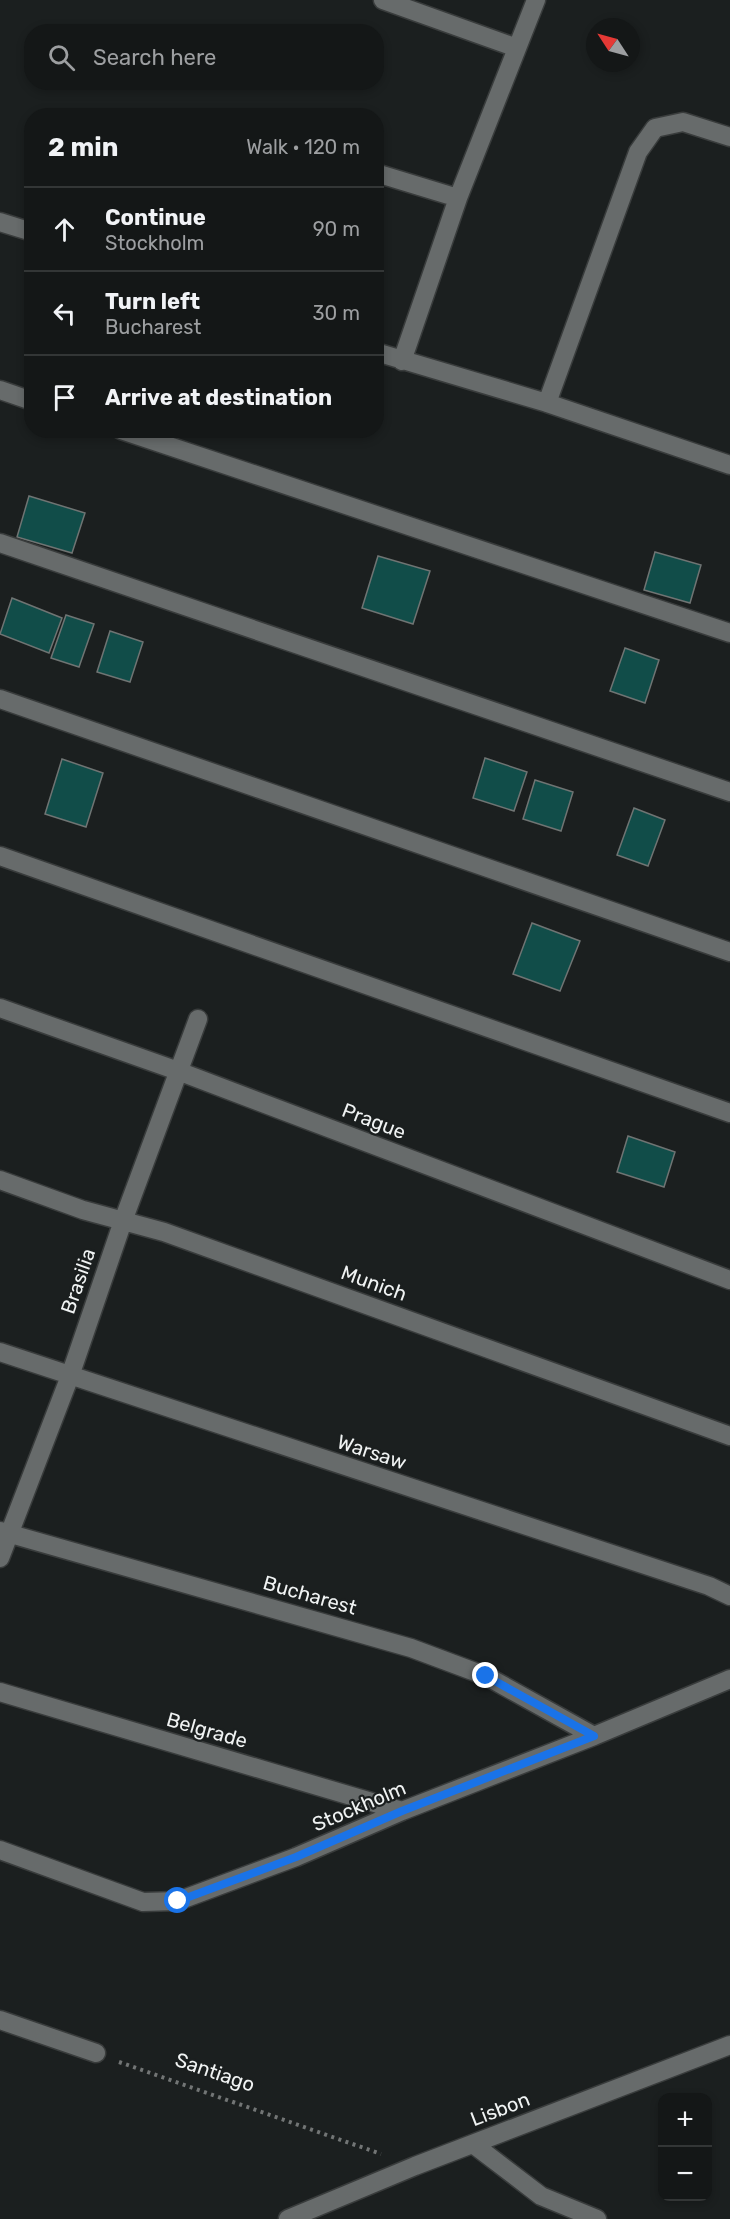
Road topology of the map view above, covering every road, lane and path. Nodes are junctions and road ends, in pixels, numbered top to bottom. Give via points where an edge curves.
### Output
1 (382, 0) edge
2 (536, 0) edge
3 (517, 48) junction
4 (730, 138) edge
5 (384, 175) edge
6 (458, 198) junction
7 (0, 222) edge
8 (24, 230) edge
9 (384, 355) edge
10 (402, 361) junction
11 (0, 390) edge
12 (24, 398) edge
13 (547, 403) junction
14 (145, 438) edge
15 (730, 465) edge
16 (0, 543) edge
17 (730, 633) edge
18 (0, 699) edge
19 (730, 792) edge
20 (0, 856) edge
21 (730, 952) edge
22 (0, 1008) edge
23 (198, 1019) dead end
24 (178, 1071) junction
25 (730, 1113) edge
26 (0, 1180) edge
27 (123, 1221) junction
28 (730, 1280) edge
29 (0, 1352) edge
30 (70, 1376) junction
31 (730, 1436) edge
32 (4, 1533) edge
33 (0, 1558) edge
34 (730, 1596) edge
35 (730, 1679) edge
36 (0, 1692) edge
37 (594, 1736) junction
38 (402, 1811) junction
39 (0, 1850) edge
40 (0, 2020) edge
41 (730, 2045) edge
42 (96, 2053) joint
43 (473, 2144) junction
44 (415, 2166) junction
45 (288, 2219) edge
46 (597, 2219) edge

1 - 3 street
2 - 3 street
3 - 6 street
4 - 13 street via 683,122 655,128 638,152
5 - 6 street
6 - 10 street
7 - 8 street
9 - 10 street
10 - 13 street
11 - 12 street
13 - 15 street
14 - 17 street
16 - 19 street
18 - 21 street
20 - 25 street
22 - 24 street, Prague
23 - 24 street, Brasilia
24 - 27 street, Brasilia
24 - 28 street, Prague
26 - 27 street, Munich
27 - 30 street, Brasilia
27 - 31 street, Munich via 176,1236
29 - 30 street, Warsaw
30 - 32 street, Brasilia
30 - 34 street, Warsaw
32 - 33 street, Brasilia
32 - 37 street, Bucharest via 411,1648 486,1676
35 - 37 street, Stockholm
36 - 38 street, Belgrade
37 - 38 street, Stockholm
38 - 39 street, Stockholm via 296,1857 178,1901 143,1902
40 - 42 street
41 - 43 street, Lisbon
42 - 44 path, Santiago
43 - 44 street, Lisbon
43 - 46 street via 541,2196
44 - 45 street, Lisbon

